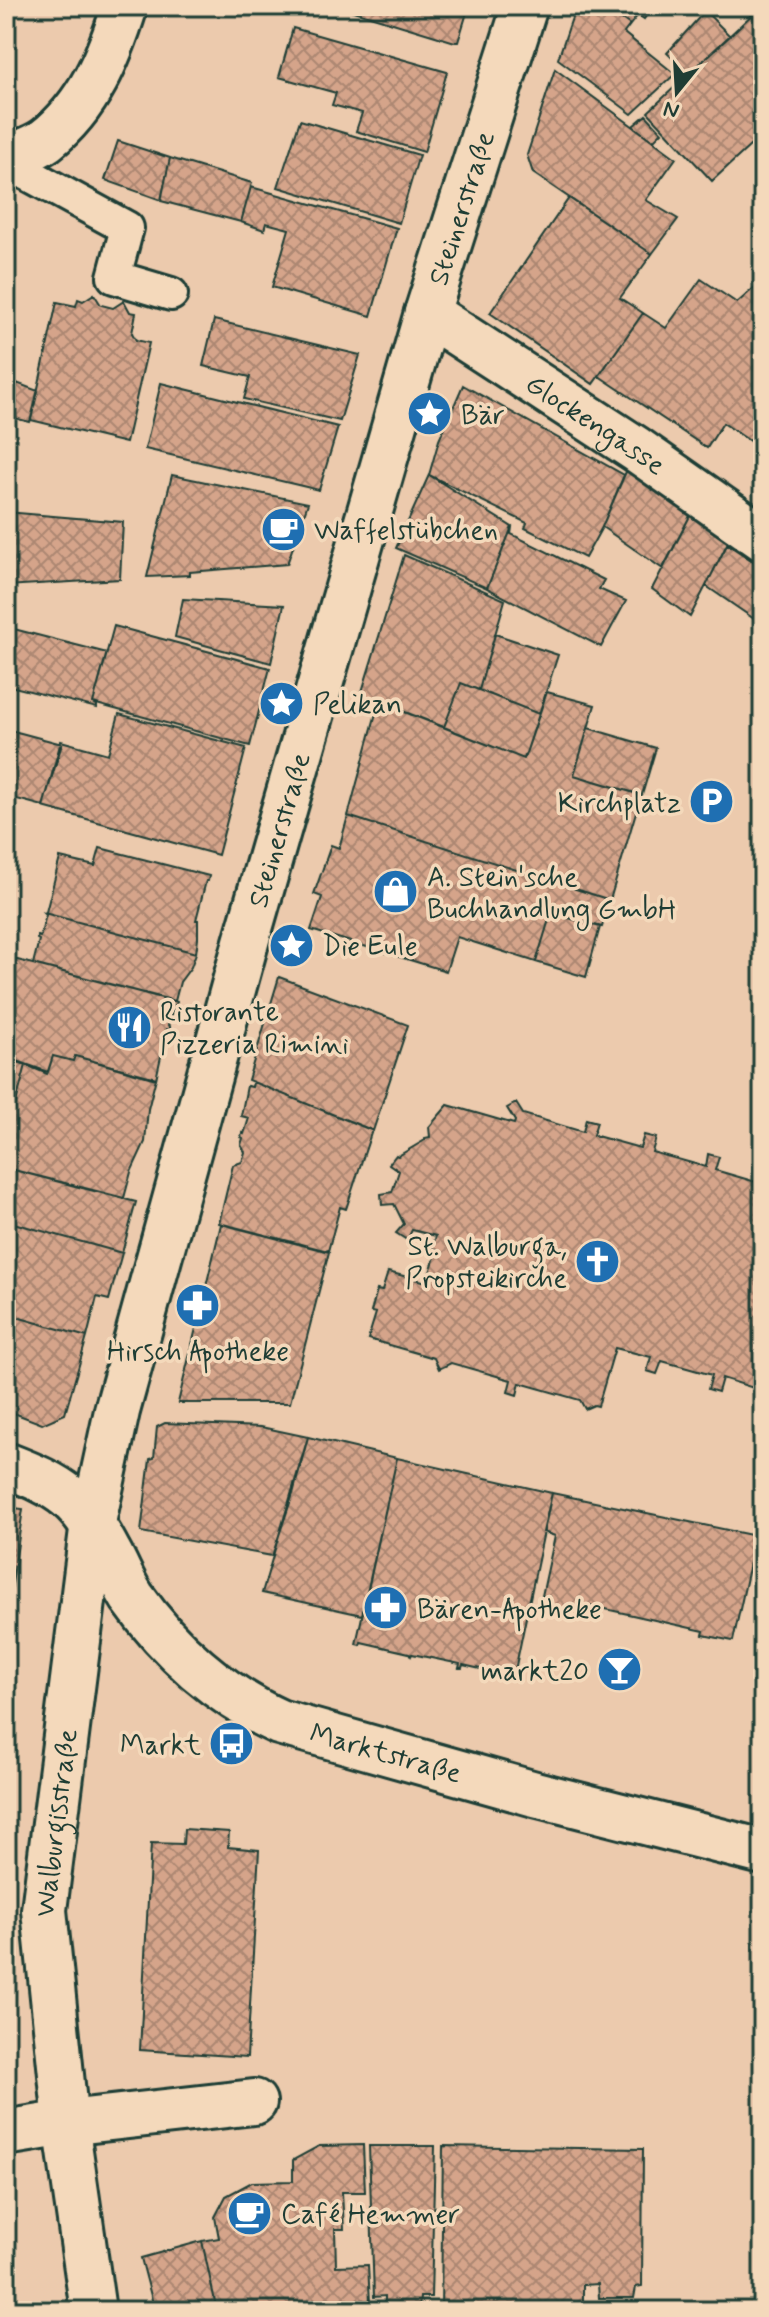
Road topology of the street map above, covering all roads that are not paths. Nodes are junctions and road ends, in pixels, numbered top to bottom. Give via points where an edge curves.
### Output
1 (125, 6) edge
2 (525, 6) edge
3 (6, 160) edge
4 (171, 294) dead end
5 (427, 313) junction
6 (763, 538) edge
7 (6, 1465) edge
8 (93, 1522) junction
9 (763, 1852) edge
10 (254, 2102) dead end
11 (66, 2123) junction
12 (11, 2132) dead end
13 (93, 2311) edge

1 - 3 street via 94,85 73,116 43,142
2 - 5 street, Steinerstraße
3 - 4 lane via 127,228 114,277
5 - 6 street, Glockengasse
5 - 8 street, Steinerstraße via 229,1003 117,1411
7 - 8 street, Marktstraße via 49,1482
8 - 9 street, Marktstraße via 130,1595 196,1668 248,1708 279,1722 535,1794
8 - 11 street, Walburgisstraße via 44,1910
10 - 11 street
11 - 12 street
11 - 13 street, Walburgisstraße

